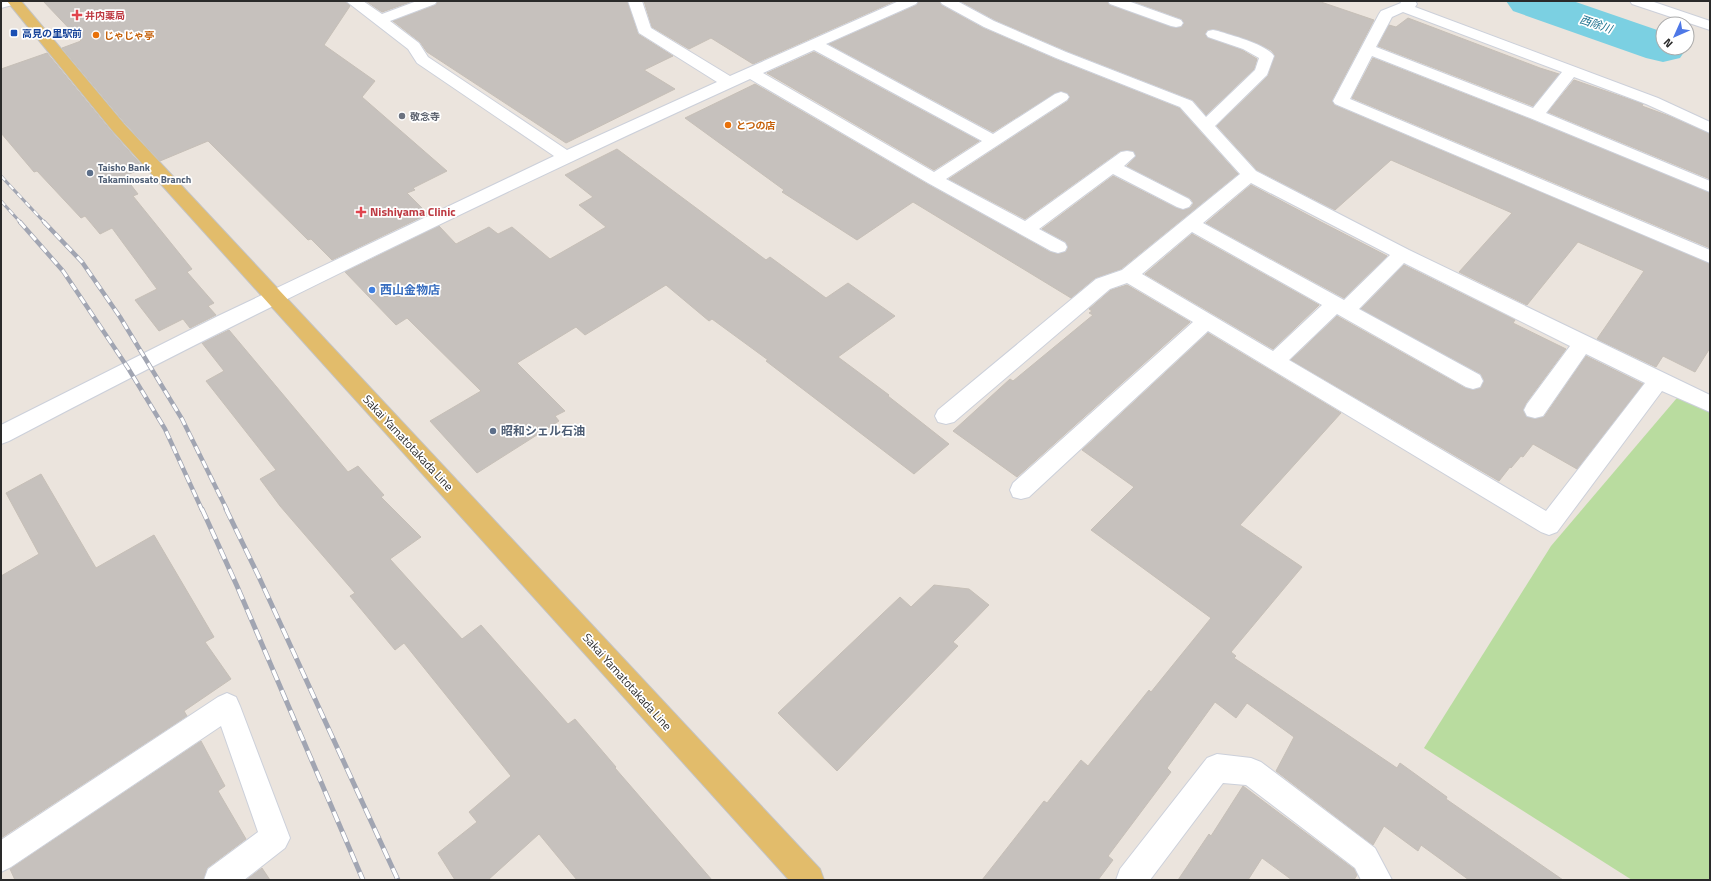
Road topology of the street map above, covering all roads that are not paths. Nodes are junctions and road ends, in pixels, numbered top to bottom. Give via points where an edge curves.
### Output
1 (11, 1) edge
2 (14, 1) edge
3 (353, 1) edge
4 (430, 1) edge
5 (635, 1) edge
6 (911, 1) edge
7 (947, 1) edge
8 (1115, 1) edge
9 (1637, 1) edge
10 (1668, 1) edge
11 (1, 4) edge
12 (1405, 4) edge
13 (1680, 16) joint
14 (380, 20) junction
15 (1695, 21) edge
16 (1176, 22) dead end
17 (1710, 26) edge
18 (1213, 34) dead end
19 (814, 44) junction
20 (1368, 49) junction
21 (1571, 71) junction
22 (750, 72) junction
23 (728, 82) junction
24 (1061, 97) dead end
25 (1536, 115) junction
26 (1206, 126) junction
27 (1710, 128) edge
28 (994, 141) junction
29 (1127, 156) dead end
30 (566, 157) junction
31 (1112, 167) junction
32 (1250, 175) junction
33 (934, 179) junction
34 (1710, 188) edge
35 (1183, 204) dead end
36 (1191, 224) junction
37 (1026, 229) junction
38 (1058, 247) dead end
39 (1402, 254) junction
40 (1710, 257) edge
41 (1130, 275) junction
42 (274, 296) junction
43 (1340, 307) junction
44 (1207, 321) junction
45 (1583, 343) junction
46 (1275, 361) junction
47 (1659, 380) junction
48 (1473, 381) dead end
49 (1710, 404) edge
50 (1535, 410) dead end
51 (946, 416) dead end
52 (1, 435) edge
53 (1021, 490) dead end
54 (1, 857) edge
55 (218, 880) edge
56 (809, 880) edge
57 (1131, 880) edge
58 (1377, 880) edge

1 - 11 street
2 - 42 main road, Sakai Yamatotakada Line via 118,127
3 - 14 street
4 - 14 street
5 - 23 street via 644,30
6 - 19 street
7 - 26 street via 989,24 1186,104
8 - 16 street
9 - 13 street
10 - 13 street
12 - 20 street via 1386,14
12 - 21 street
14 - 30 street via 414,46 422,60
15 - 17 street
18 - 26 street via 1248,46 1267,56 1262,72
19 - 22 street
19 - 28 street
20 - 25 street
20 - 40 street via 1341,101
21 - 25 street
21 - 27 street via 1652,101
22 - 23 street
22 - 33 street
23 - 30 street
24 - 28 street
25 - 34 street
26 - 32 street
28 - 33 street
29 - 31 street
30 - 42 street
31 - 35 street
31 - 37 street
32 - 36 street
32 - 39 street
33 - 37 street
36 - 41 street
36 - 43 street
37 - 38 street
39 - 43 street
39 - 45 street
41 - 44 street
41 - 51 street via 1103,284
42 - 52 street via 128,368
42 - 56 main road, Sakai Yamatotakada Line
43 - 46 street
43 - 48 street
44 - 46 street
44 - 53 street
45 - 47 street
45 - 50 street
46 - 47 street via 1549,525
47 - 49 street
54 - 55 street via 227,706 275,838
57 - 58 street via 1217,768 1251,772 1365,858

